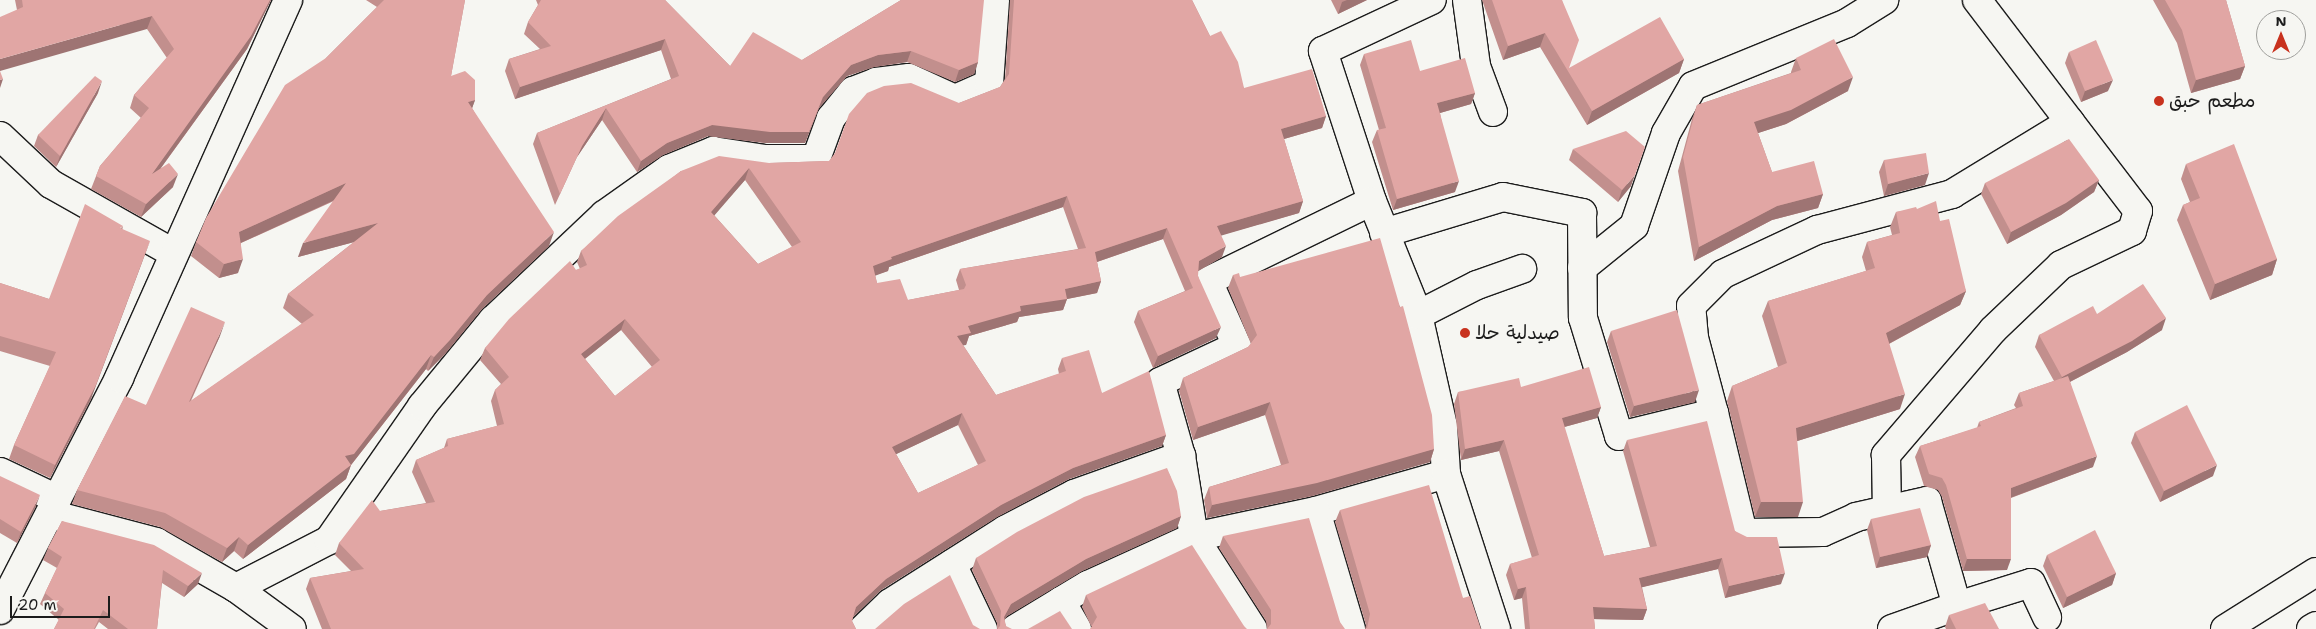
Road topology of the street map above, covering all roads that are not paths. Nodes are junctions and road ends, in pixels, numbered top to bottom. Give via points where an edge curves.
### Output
1 (288, 0) edge
2 (995, 0) edge
3 (1432, 0) edge
4 (1467, 0) edge
5 (1884, 0) edge
6 (1977, 0) edge
7 (1493, 112) dead end
8 (2070, 122) junction
9 (0, 136) edge
10 (1372, 201) junction
11 (1384, 233) junction
12 (173, 254) junction
13 (1582, 268) junction
14 (1522, 270) dead end
15 (1418, 315) junction
16 (1714, 413) junction
17 (1182, 456) junction
18 (0, 472) edge
19 (1446, 474) junction
20 (54, 507) junction
21 (1887, 510) junction
22 (1316, 511) junction
23 (1194, 537) junction
24 (952, 564) junction
25 (2316, 572) edge
26 (236, 588) junction
27 (1061, 601) junction
28 (1957, 606) junction
29 (0, 610) edge
30 (2047, 618) dead end
31 (0, 619) edge
32 (2316, 626) edge
33 (4, 629) edge
34 (292, 629) edge
35 (863, 629) edge
36 (983, 629) edge
37 (1016, 629) edge
38 (1077, 629) edge
39 (1252, 629) edge
40 (1351, 629) edge
41 (1496, 629) edge
42 (1892, 629) edge
43 (2225, 629) edge
44 (2311, 629) edge

1 - 12 street
2 - 26 street via 990,84 955,99 910,78 876,82 853,91 831,118 816,159 765,159 713,151 669,169 604,215 493,320 422,406 328,540
3 - 10 street via 1322,51
4 - 7 street via 1476,66
5 - 13 street via 1847,23 1694,86 1666,133 1634,226
6 - 8 street
8 - 16 street via 1952,194 1817,230 1723,274 1691,306 1694,338
8 - 21 street via 2138,212 2132,231 2061,265 1993,330 1886,454
9 - 12 street via 51,184
10 - 11 street
10 - 17 street via 1208,280 1237,346 1160,382
11 - 13 street via 1503,197 1582,213
11 - 15 street
12 - 20 street via 118,378
13 - 16 street via 1583,318 1620,436
14 - 15 street via 1476,285
15 - 19 street via 1443,426
16 - 21 street via 1743,533 1822,532 1856,517
17 - 23 street
17 - 24 street via 1074,494 1005,530
18 - 20 street
19 - 22 street
19 - 41 street
20 - 26 street via 156,542
20 - 29 street
21 - 28 street via 1927,501
22 - 23 street
22 - 40 street
23 - 27 street via 1088,585
23 - 39 street
24 - 35 street via 890,602
24 - 36 street
25 - 43 street
26 - 34 street
27 - 37 street
27 - 38 street
28 - 30 street via 2031,583
28 - 42 street
31 - 33 street
32 - 44 street

